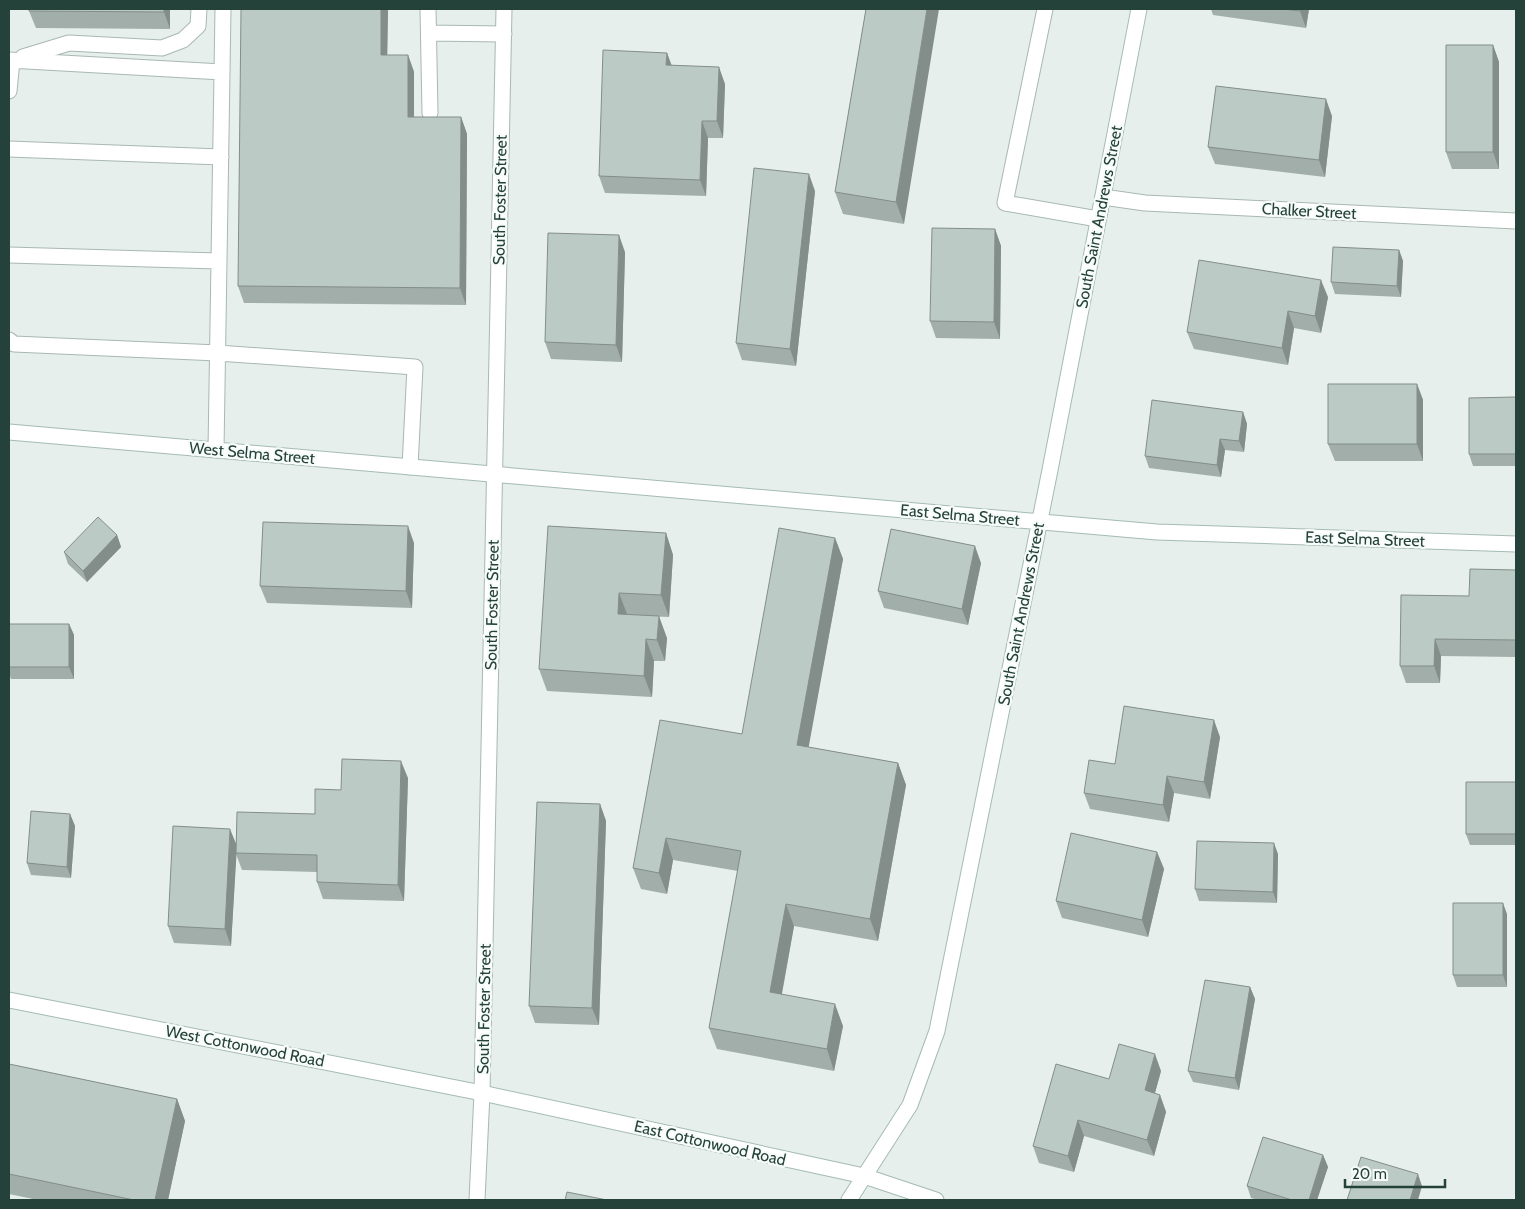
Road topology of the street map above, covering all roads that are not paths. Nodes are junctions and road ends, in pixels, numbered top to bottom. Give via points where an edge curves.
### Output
1 (199, 9) edge
2 (223, 9) edge
3 (428, 9) edge
4 (504, 9) edge
5 (1045, 9) edge
6 (1139, 9) edge
7 (429, 33) junction
8 (504, 34) junction
9 (10, 60) edge
10 (222, 72) junction
11 (9, 91) edge
12 (430, 113) dead end
13 (9, 149) edge
14 (221, 156) junction
15 (1103, 197) junction
16 (1098, 219) junction
17 (1516, 221) edge
18 (9, 255) edge
19 (218, 261) junction
20 (9, 340) edge
21 (218, 353) junction
22 (9, 432) edge
23 (216, 450) junction
24 (410, 467) junction
25 (495, 475) junction
26 (1039, 522) junction
27 (1516, 544) edge
28 (9, 1000) edge
29 (482, 1093) junction
30 (864, 1176) junction
31 (477, 1200) edge
32 (849, 1200) edge
33 (936, 1200) edge

1 - 9 street via 198,26 183,40 162,48 69,43
2 - 10 street
3 - 7 street
4 - 8 street, South Foster Street
5 - 16 street via 1005,202
6 - 15 street, South Saint Andrews Street
7 - 8 street
7 - 12 street
8 - 25 street, South Foster Street
9 - 10 street
9 - 11 street
10 - 14 street
13 - 14 street
14 - 19 street
15 - 16 street, South Saint Andrews Street
15 - 17 street, Chalker Street via 1145,202
16 - 26 street, South Saint Andrews Street
18 - 19 street
19 - 21 street
20 - 21 street via 14,344
21 - 23 street
21 - 24 street via 415,367
22 - 23 street, West Selma Street
23 - 24 street, West Selma Street
24 - 25 street, West Selma Street
25 - 26 street, East Selma Street
25 - 29 street, South Foster Street
26 - 27 street, East Selma Street via 1157,532
26 - 30 street, South Saint Andrews Street via 937,1031 910,1105
28 - 29 street, West Cottonwood Road
29 - 30 street, East Cottonwood Road
29 - 31 street, South Foster Street
30 - 32 street, South Saint Andrews Street
30 - 33 street, East Cottonwood Road

